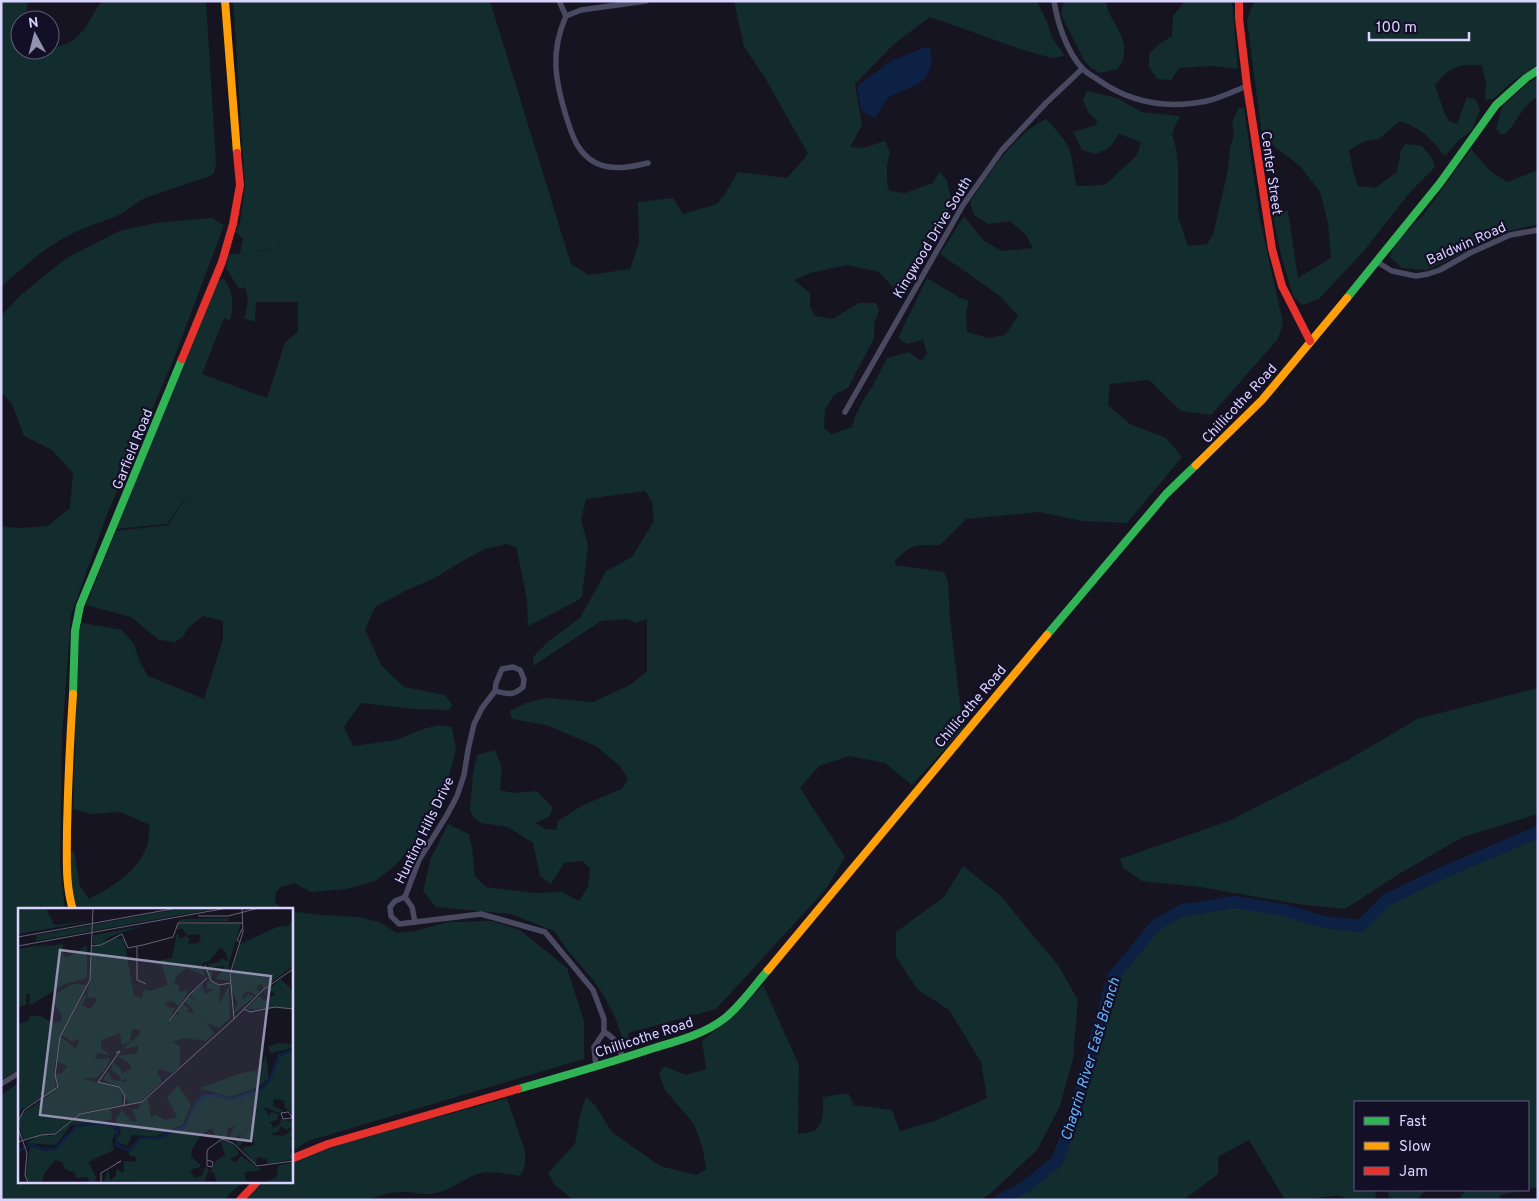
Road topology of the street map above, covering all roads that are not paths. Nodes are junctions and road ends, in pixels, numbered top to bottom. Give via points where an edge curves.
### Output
1 (225, 1) edge
2 (559, 1) edge
3 (646, 1) edge
4 (1054, 1) edge
5 (1239, 1) edge
6 (566, 16) junction
7 (1082, 68) junction
8 (1538, 70) edge
9 (1247, 86) junction
10 (648, 164) dead end
11 (1538, 230) edge
12 (1377, 262) junction
13 (1310, 341) junction
14 (845, 412) dead end
15 (495, 692) junction
16 (405, 897) junction
17 (72, 908) edge
18 (416, 922) junction
19 (604, 1032) junction
20 (623, 1058) junction
21 (596, 1066) junction
22 (18, 1074) edge
23 (1, 1084) edge
24 (292, 1159) edge
25 (255, 1184) edge
26 (240, 1200) edge

1 - 17 main road, Garfield Road via 239,202 218,272 80,605 75,631 67,800 67,875
2 - 6 street
3 - 6 street via 581,10
4 - 7 street via 1060,28
5 - 9 main road, Center Street
6 - 10 street via 558,39 556,76 574,142 590,159 608,167
7 - 9 street via 1110,88 1136,100 1171,105 1209,101
7 - 14 street, Kingwood Drive South via 1002,150 963,205
8 - 12 main road, Chillicothe Road via 1496,105 1457,161
9 - 13 main road, Center Street via 1276,268
11 - 12 street, Baldwin Road via 1510,235 1428,274 1416,276 1392,271
12 - 13 main road, Chillicothe Road
13 - 20 main road, Chillicothe Road via 1262,400 1166,494 1120,547 742,1001 710,1028
15 - 15 street, Hunting Hills Drive via 502,670 520,670 523,687 516,693
15 - 16 street, Hunting Hills Drive via 474,724 457,796 419,860
16 - 18 street, Hunting Hills Drive
16 - 18 street, Hunting Hills Drive via 390,907 391,916 400,924
18 - 19 street, Hunting Hills Drive via 481,914 545,932 594,990 604,1019
19 - 20 street via 616,1041
19 - 21 street via 594,1047
20 - 21 main road, Chillicothe Road
21 - 24 main road, Chillicothe Road via 328,1144
22 - 23 street
25 - 26 main road

